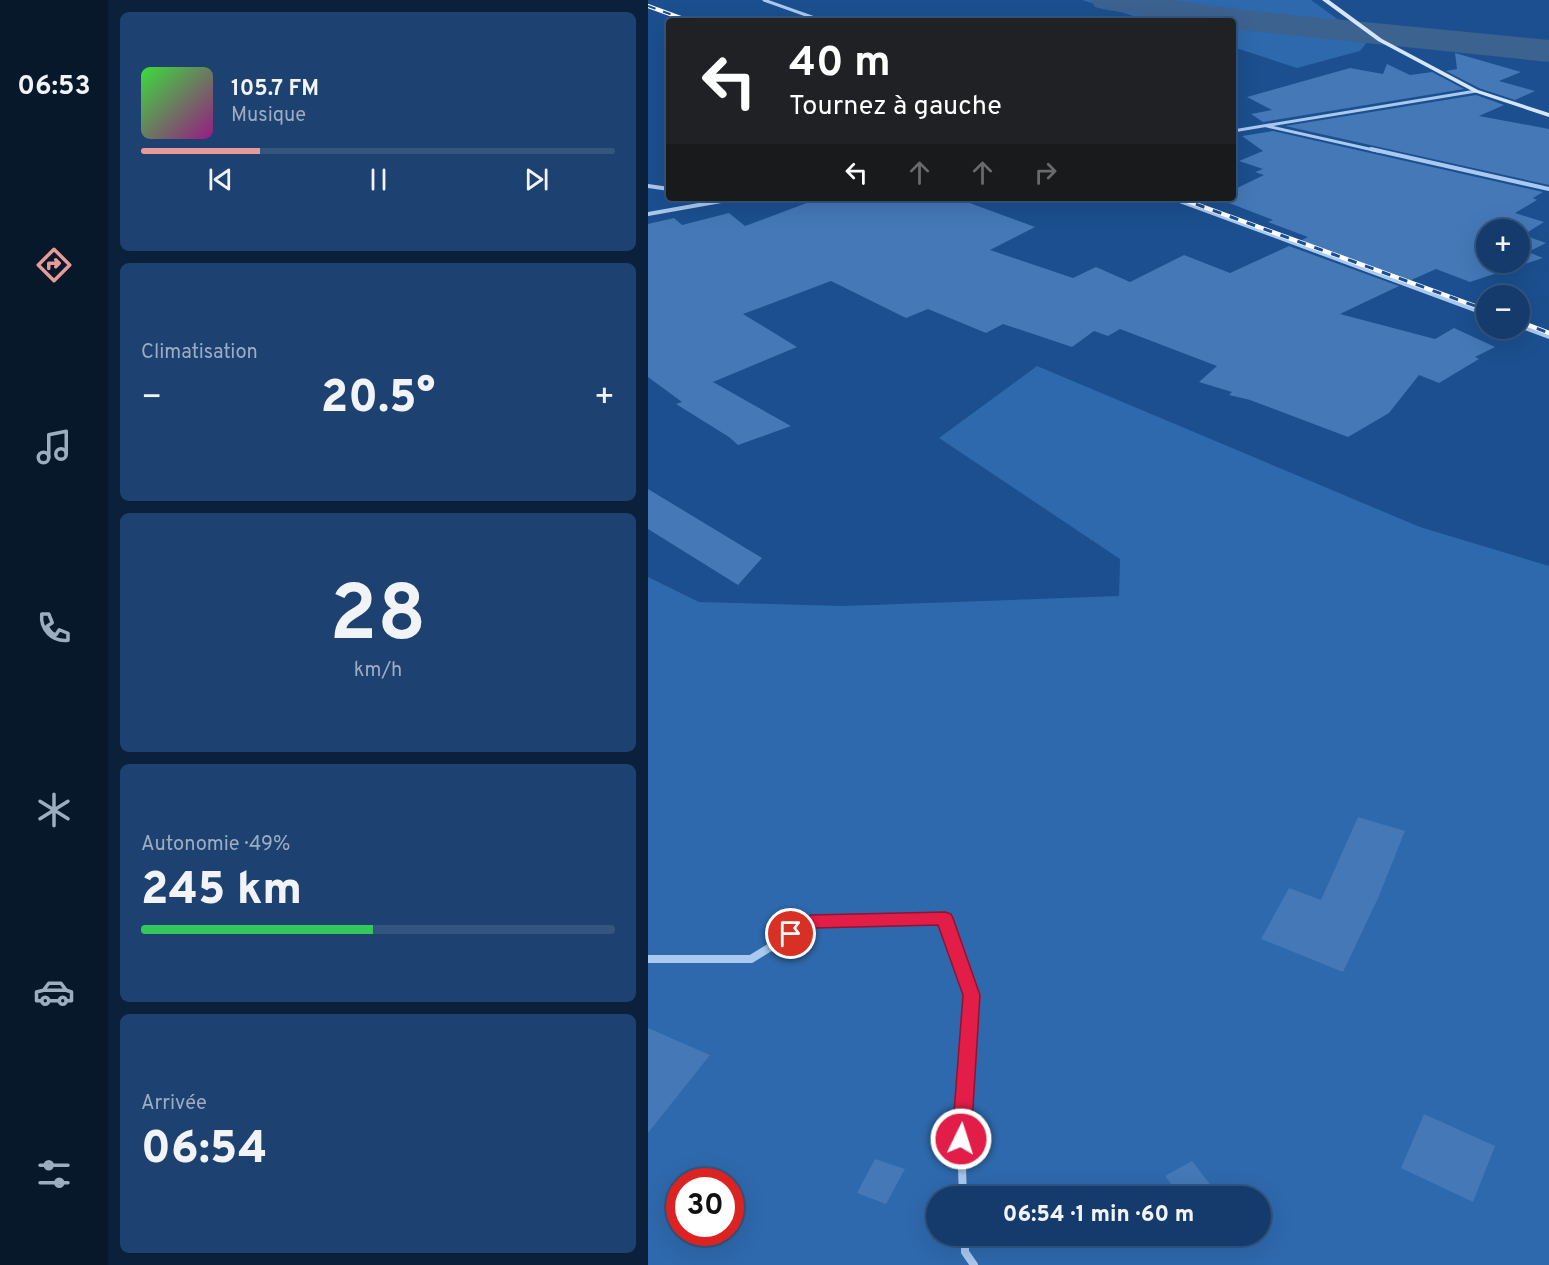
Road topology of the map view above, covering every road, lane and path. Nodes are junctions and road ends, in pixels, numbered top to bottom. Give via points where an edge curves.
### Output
1 (764, 0) edge
2 (1325, 0) edge
3 (815, 18) edge
4 (1476, 91) junction
5 (1549, 115) edge
6 (1267, 126) junction
7 (1236, 131) edge
8 (648, 186) edge
9 (666, 189) edge
10 (1549, 189) edge
11 (719, 201) edge
12 (1180, 201) edge
13 (648, 214) edge
14 (1476, 310) edge
15 (1530, 330) edge
16 (1549, 337) edge
17 (648, 959) edge
18 (963, 1186) edge
19 (965, 1246) edge
20 (974, 1265) edge

1 - 3 street
2 - 4 main road via 1380,40
4 - 5 main road
4 - 6 street
6 - 7 street
6 - 10 street
8 - 9 street
11 - 13 street
12 - 14 street
15 - 16 street
17 - 18 street via 751,959 811,922 945,918 972,995 961,1139
19 - 20 street

